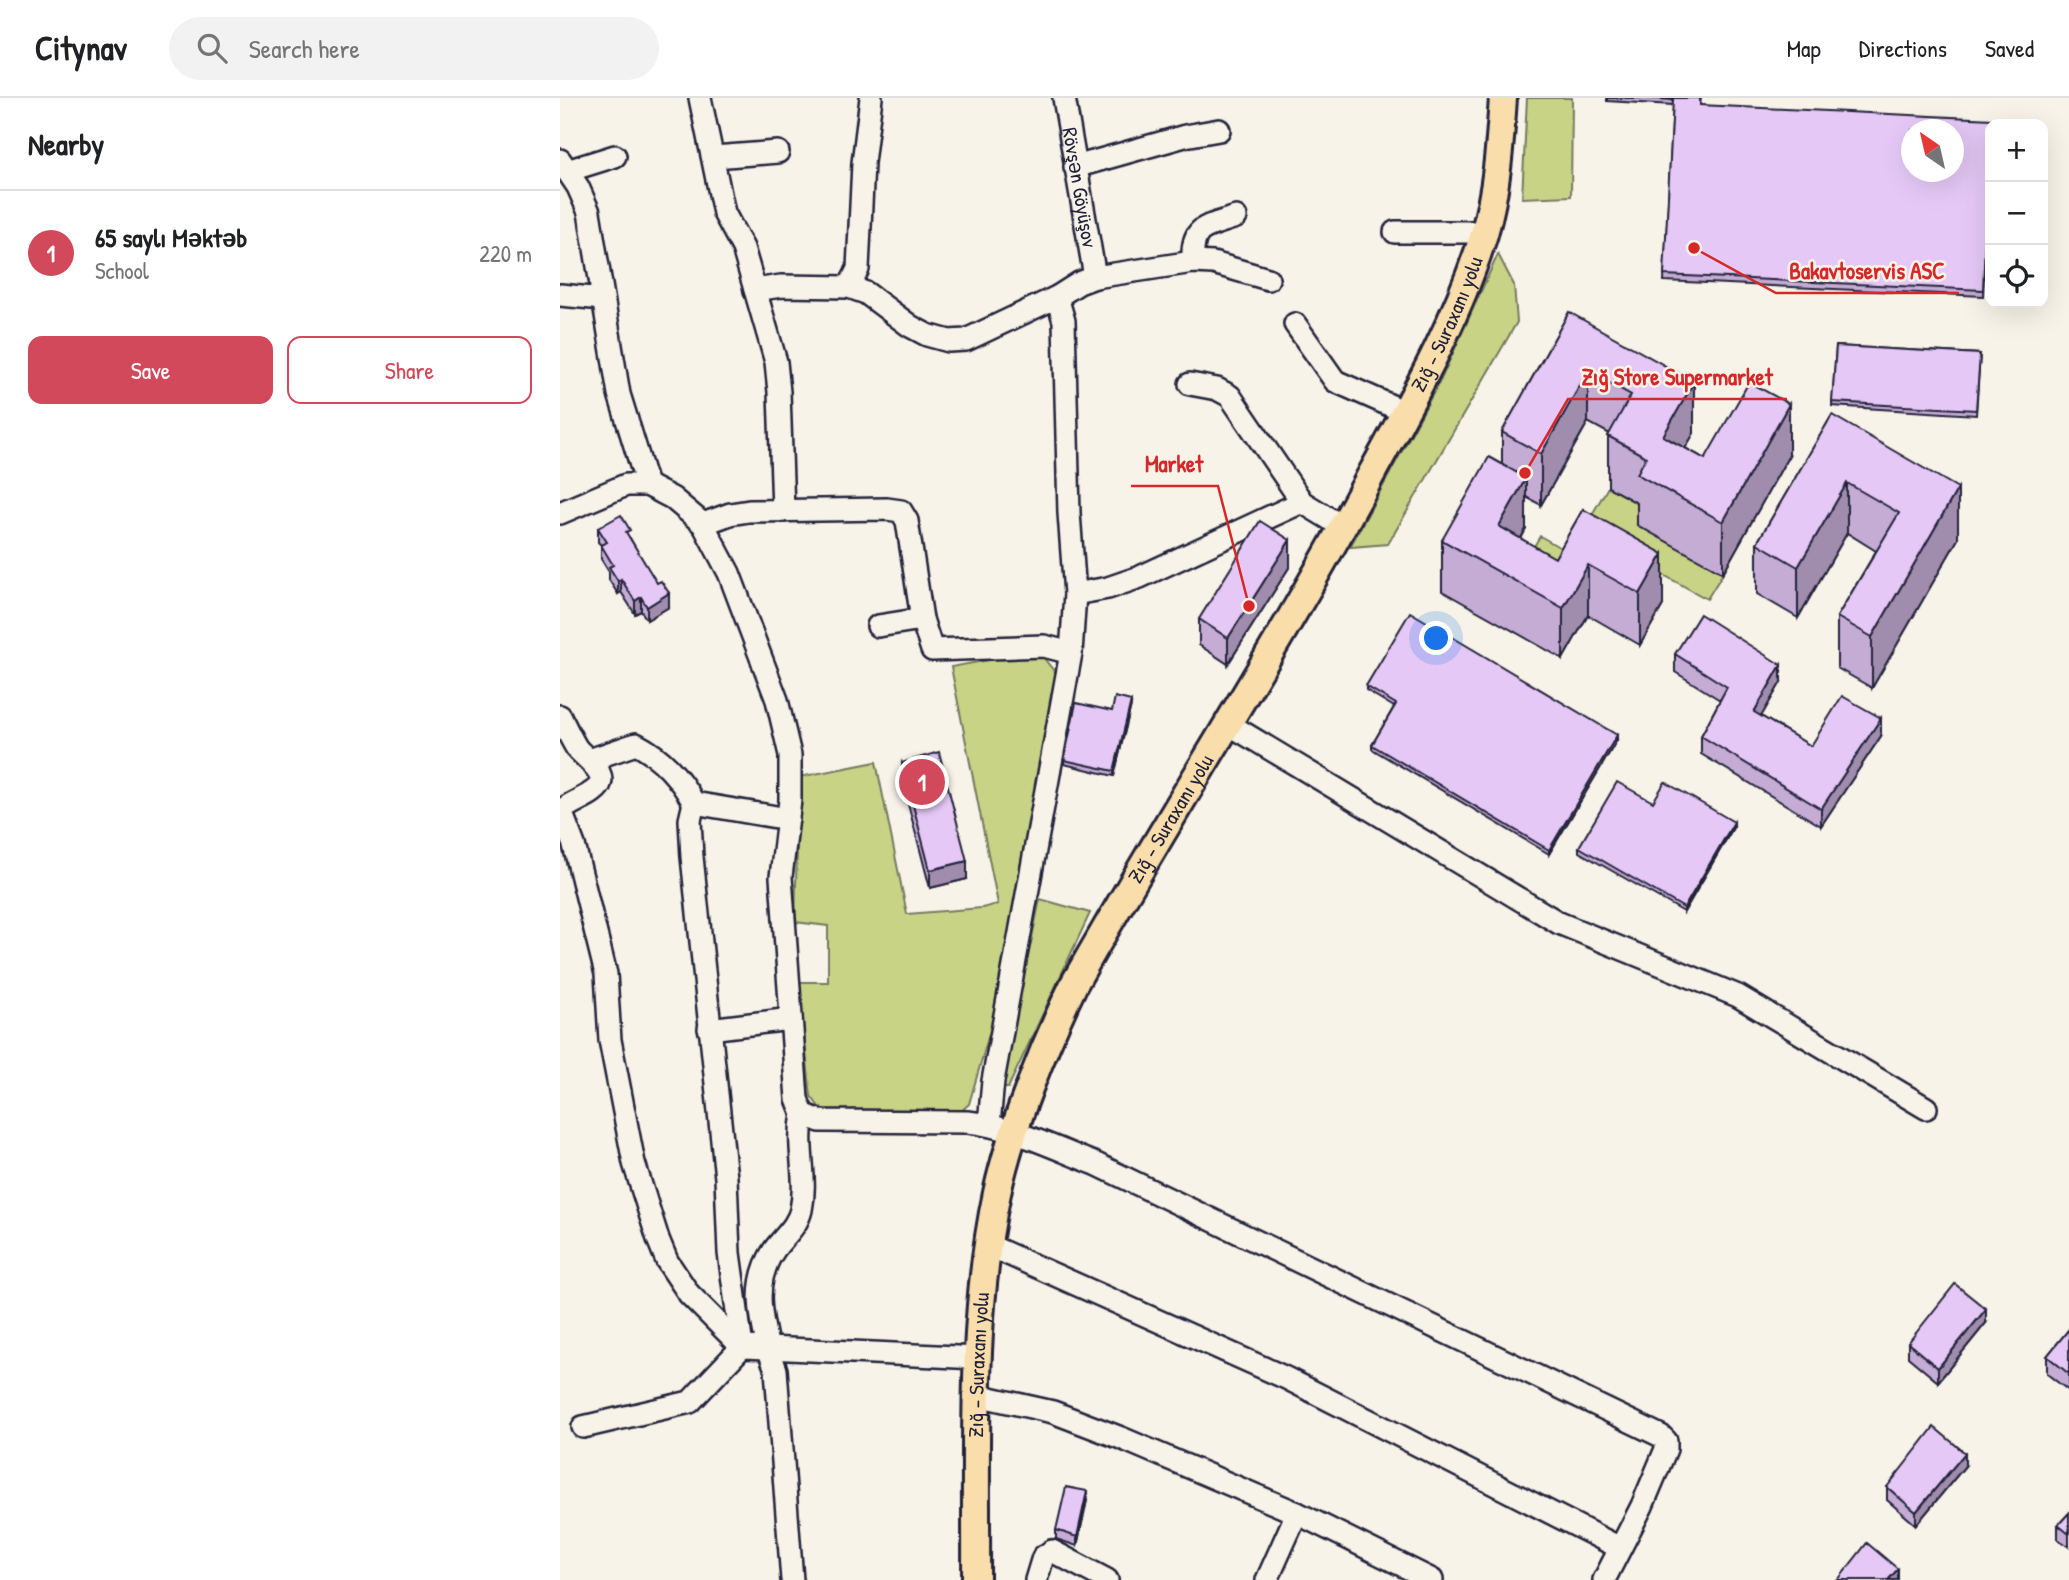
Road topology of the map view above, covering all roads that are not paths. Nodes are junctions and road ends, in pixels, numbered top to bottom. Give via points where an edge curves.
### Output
1 (700, 98) edge
2 (871, 98) edge
3 (1064, 98) edge
4 (1503, 98) edge
5 (1219, 130) dead end
6 (778, 152) dead end
7 (615, 156) dead end
8 (714, 157) junction
9 (564, 165) edge
10 (1076, 167) junction
11 (1236, 217) dead end
12 (1395, 232) dead end
13 (1484, 232) junction
14 (1193, 262) junction
15 (1095, 277) junction
16 (1268, 279) dead end
17 (849, 287) junction
18 (755, 290) junction
19 (560, 295) edge
20 (1056, 297) junction
21 (603, 299) junction
22 (1295, 324) dead end
23 (1190, 384) dead end
24 (1405, 412) junction
25 (647, 485) junction
26 (1303, 502) junction
27 (783, 511) junction
28 (560, 513) edge
29 (703, 524) junction
30 (1343, 527) junction
31 (1074, 594) junction
32 (922, 619) junction
33 (878, 626) dead end
34 (1071, 653) junction
35 (560, 716) edge
36 (1227, 723) junction
37 (592, 759) junction
38 (694, 803) junction
39 (788, 819) junction
40 (791, 1019) junction
41 (709, 1029) junction
42 (1926, 1108) dead end
43 (803, 1114) junction
44 (989, 1124) junction
45 (1015, 1132) junction
46 (988, 1245) junction
47 (742, 1347) junction
48 (768, 1348) junction
49 (978, 1358) junction
50 (977, 1395) junction
51 (583, 1427) dead end
52 (1297, 1513) junction
53 (1620, 1548) junction
54 (792, 1580) edge
55 (976, 1580) edge
56 (1036, 1580) edge
57 (1107, 1580) edge
58 (1267, 1580) edge
59 (1432, 1580) edge
60 (1604, 1580) edge

1 - 8 street
2 - 17 street via 858,269
3 - 10 street, Rövşən Göyüşov
4 - 13 main road, Zığ - Suraxanı yolu via 1495,186
5 - 10 street
6 - 8 street
7 - 9 street
8 - 18 street via 724,212 743,247
9 - 21 street via 589,212
10 - 15 street, Rövşən Göyüşov
11 - 14 street via 1197,234 1192,242
12 - 13 street
13 - 24 main road, Zığ - Suraxanı yolu via 1447,328
14 - 15 street
14 - 16 street
15 - 20 street
17 - 18 street
17 - 20 street via 866,293 910,326 949,341 967,341
18 - 27 street via 776,362
19 - 21 street
20 - 31 street via 1064,321
21 - 25 street via 619,394
22 - 24 street via 1335,381
23 - 26 street via 1230,396
24 - 30 main road, Zığ - Suraxanı yolu
25 - 28 street via 626,485
25 - 29 street via 672,498
26 - 30 street
26 - 31 street via 1140,577
27 - 29 street via 730,514
27 - 32 street via 901,511 907,521
29 - 39 street via 729,573 777,701 790,755
30 - 36 main road, Zığ - Suraxanı yolu
31 - 34 street
32 - 33 street
32 - 34 street via 932,650 1044,646
34 - 44 street
35 - 37 street via 576,748
36 - 42 street via 1559,923 1738,996
36 - 45 main road, Zığ - Suraxanı yolu via 1074,984 1052,1028
37 - 38 street via 636,744 655,754 681,780
37 - 47 street via 600,774 596,790 561,811 606,974 610,1040 634,1163 667,1261 689,1294
38 - 39 street
38 - 41 street via 692,857
39 - 40 street via 781,877
40 - 41 street
40 - 43 street via 797,1099
41 - 47 street
43 - 44 street via 820,1121
43 - 48 street via 800,1213 762,1275 759,1297
44 - 45 street
45 - 46 main road, Zığ - Suraxanı yolu
45 - 53 street via 1096,1164 1661,1436 1667,1449
46 - 49 main road, Zığ - Suraxanı yolu
46 - 53 street via 1286,1378
47 - 48 street
47 - 51 street via 690,1402
48 - 49 street
48 - 54 street via 776,1370
49 - 50 main road, Zığ - Suraxanı yolu
50 - 52 street via 1053,1412
50 - 55 main road, Zığ - Suraxanı yolu
52 - 58 street
52 - 59 street
53 - 60 street
56 - 57 street via 1043,1557 1052,1551

